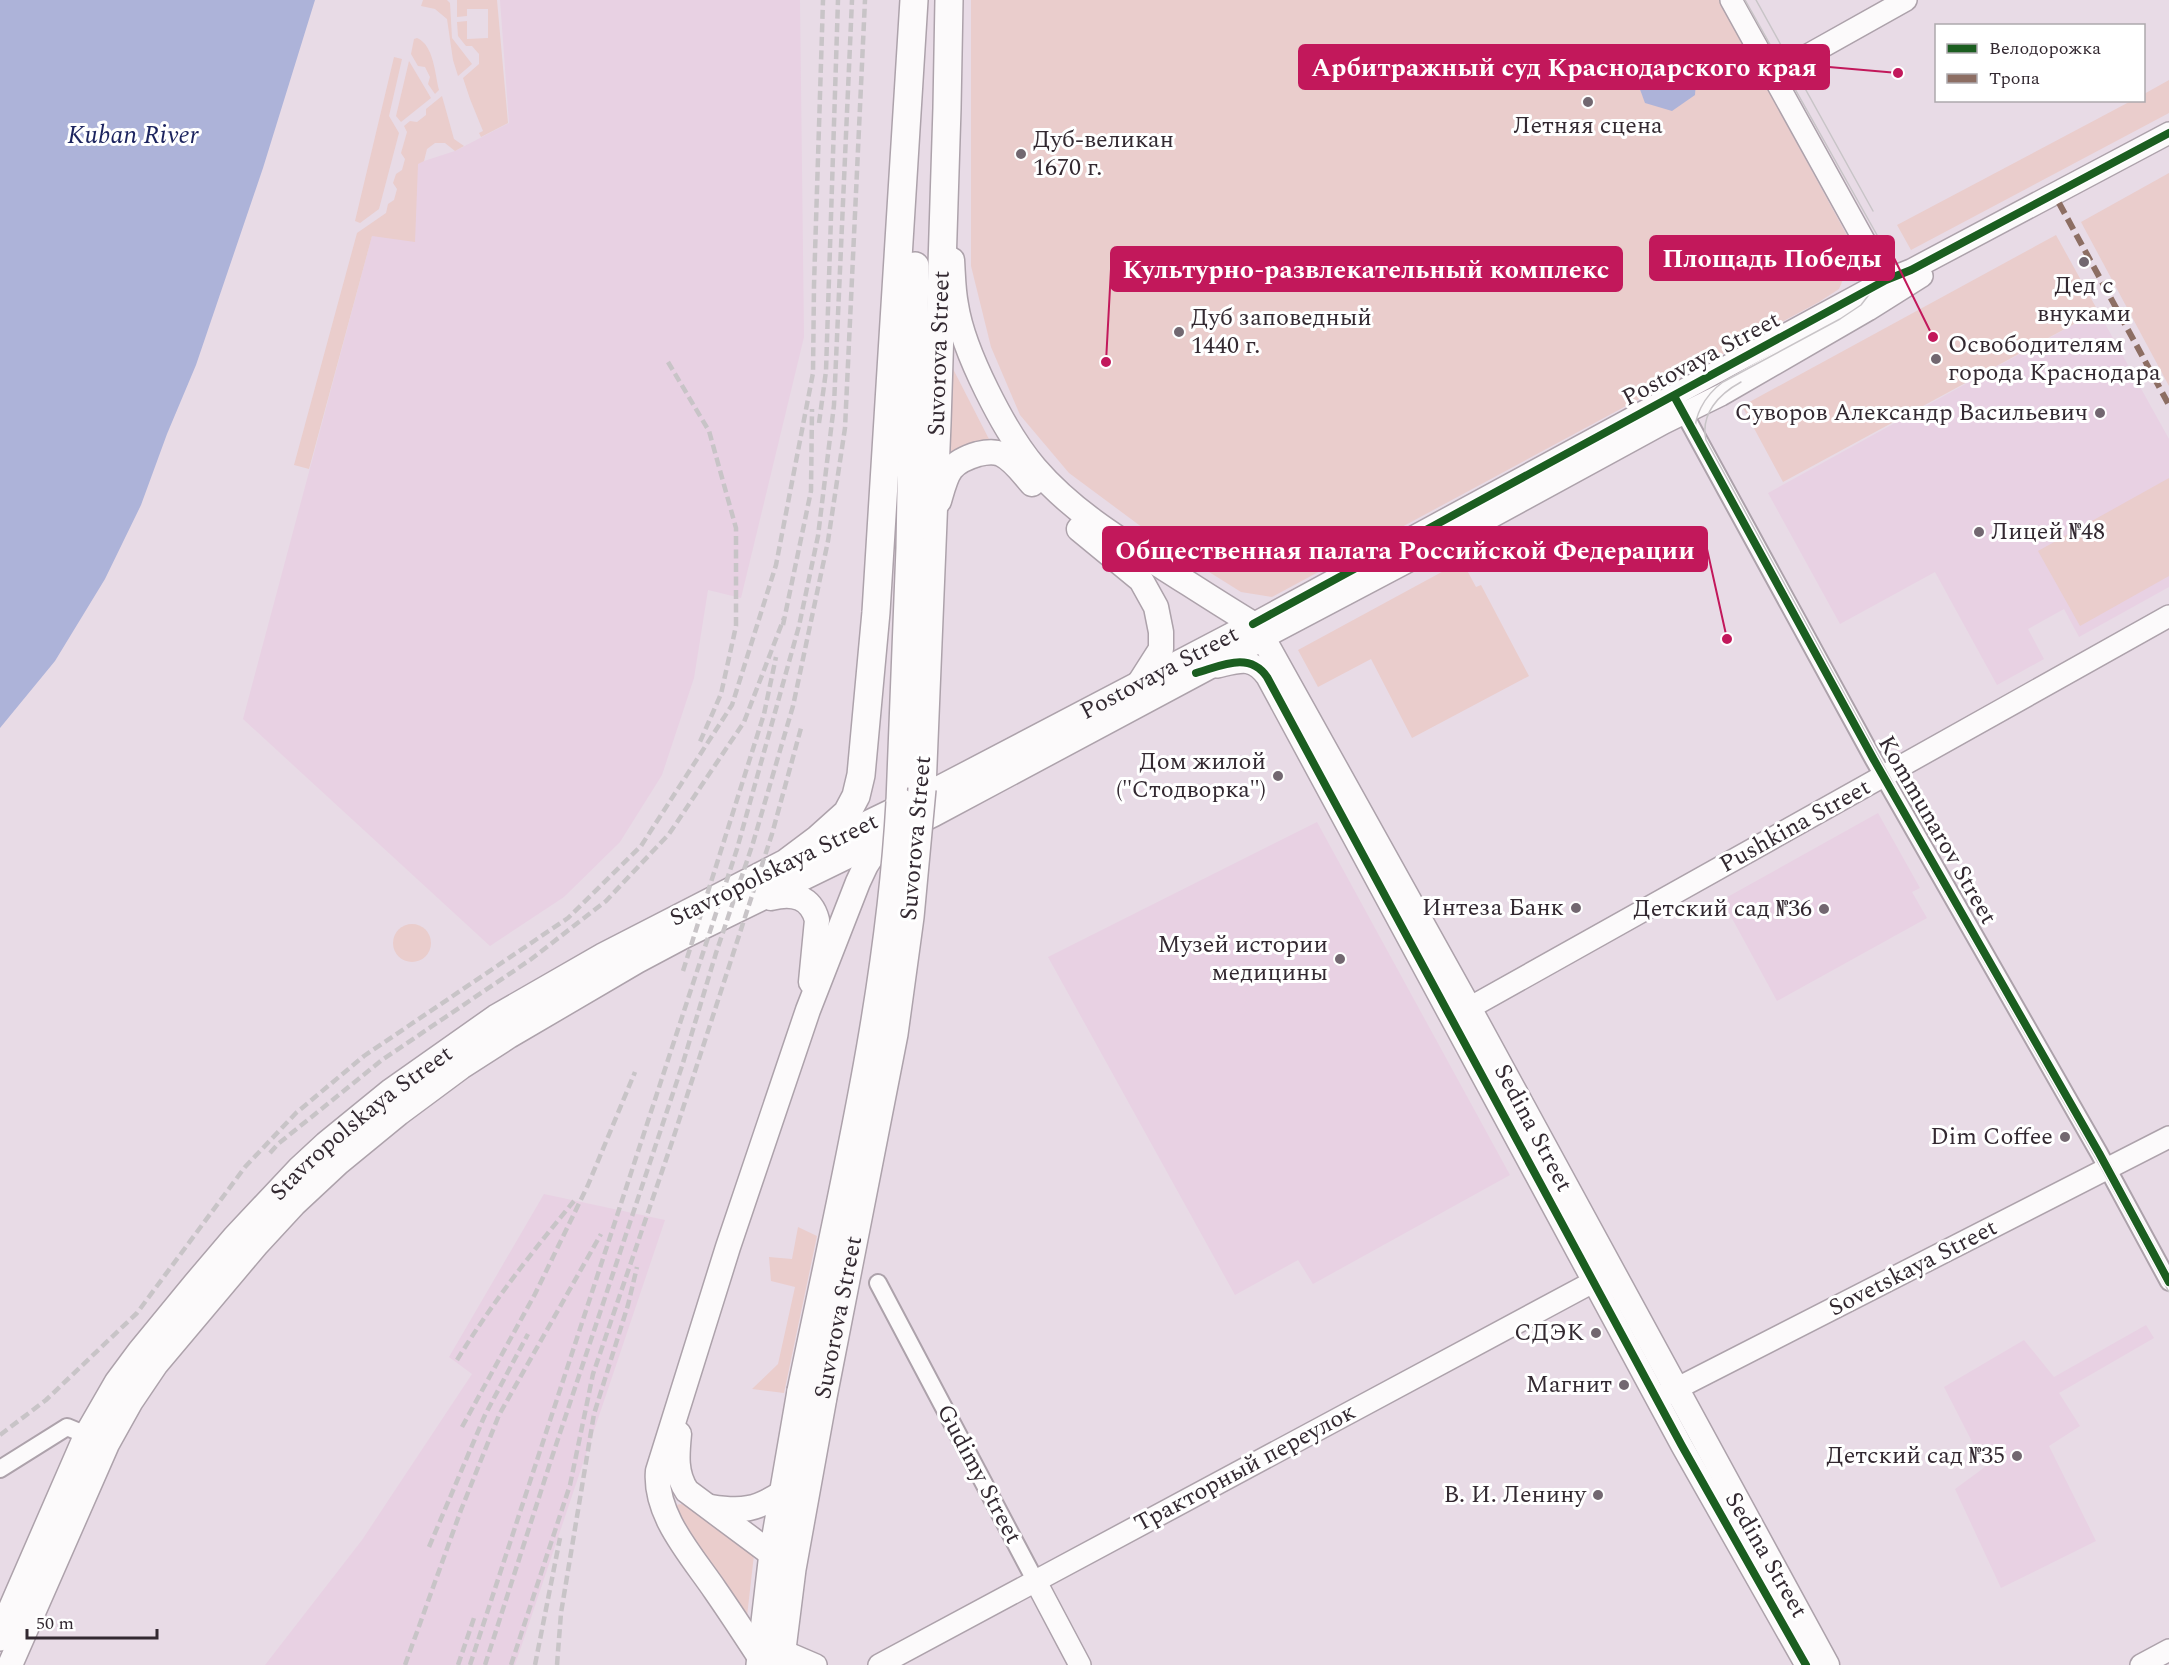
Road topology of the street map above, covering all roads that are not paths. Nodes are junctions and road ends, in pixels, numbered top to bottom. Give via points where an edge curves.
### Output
1 (915, 0) edge
2 (948, 0) edge
3 (1731, 0) edge
4 (1906, 0) edge
5 (1772, 75) junction
6 (2169, 133) edge
7 (2169, 144) edge
8 (944, 174) junction
9 (1886, 280) junction
10 (1679, 405) junction
11 (933, 520) junction
12 (921, 548) junction
13 (2169, 616) edge
14 (1258, 631) junction
15 (1196, 673) junction
16 (1139, 684) junction
17 (1884, 776) junction
18 (968, 796) joint
19 (909, 803) joint
20 (882, 840) junction
21 (786, 863) junction
22 (752, 903) junction
23 (808, 1010) junction
24 (1460, 1013) junction
25 (2169, 1137) edge
26 (2107, 1169) junction
27 (1603, 1277) junction
28 (2169, 1282) edge
29 (878, 1283) dead end
30 (683, 1393) junction
31 (812, 1394) junction
32 (1666, 1394) junction
33 (98, 1440) junction
34 (0, 1469) edge
35 (683, 1484) junction
36 (783, 1491) junction
37 (663, 1504) junction
38 (708, 1506) junction
39 (782, 1561) junction
40 (1035, 1580) junction
41 (0, 1637) edge
42 (2169, 1650) edge
43 (771, 1660) edge
44 (1808, 1660) edge
45 (10, 1665) edge
46 (816, 1665) edge
47 (879, 1665) edge
48 (1080, 1665) edge
49 (2141, 1665) edge

1 - 12 main road, Suvorova Street
1 - 21 main road, Suvorova Street via 876,612 861,775 847,813
2 - 8 main road, Suvorova Street
3 - 5 street
4 - 5 street
5 - 9 street
6 - 9 street, Postovaya Street
7 - 10 street, Postovaya Street via 1916,279 1721,395
8 - 11 main road, Suvorova Street
8 - 14 main road via 956,306 969,349 1009,430 1034,467 1084,515
9 - 10 street, Postovaya Street
10 - 14 street, Postovaya Street
10 - 17 street, Kommunarov Street
11 - 12 main road, Suvorova Street
11 - 16 main road via 946,475 954,465 992,452 1013,462 1068,520 1141,580 1150,594 1156,607 1161,649
12 - 31 main road, Suvorova Street, bridge via 922,789 902,981 877,1125
13 - 17 street, Pushkina Street
14 - 15 main road, Postovaya Street
14 - 16 main road, Postovaya Street
14 - 24 main road, Sedina Street
15 - 18 main road, Postovaya Street
15 - 24 street, Sedina Street via 1242,662 1262,670
16 - 19 main road, Postovaya Street
17 - 24 street, Pushkina Street
17 - 26 street, Kommunarov Street
18 - 20 main road, Stavropolskaya Street
19 - 21 main road, Stavropolskaya Street
20 - 22 main road, Stavropolskaya Street
20 - 23 main road via 858,882
21 - 33 main road, Stavropolskaya Street via 542,991 457,1046 359,1118 300,1170 141,1352 118,1383
22 - 23 main road, Stavropolskaya Street via 793,894 815,912
22 - 33 main road, Stavropolskaya Street via 646,956 509,1036 399,1113 338,1163 294,1204 181,1334
23 - 30 main road
24 - 27 main road, Sedina Street
25 - 26 street, Sovetskaya Street
26 - 28 street, Kommunarov Street
26 - 32 street, Sovetskaya Street
27 - 32 main road, Sedina Street
27 - 40 street, Тракторный переулок
29 - 40 street, Gudimy Street
30 - 35 main road via 678,1468
30 - 37 main road via 658,1471
31 - 36 main road, Suvorova Street
31 - 39 main road, Suvorova Street
32 - 44 main road, Sedina Street
33 - 34 street via 66,1427
33 - 41 main road, Stavropolskaya Street
33 - 45 main road, Stavropolskaya Street
35 - 37 main road via 672,1488
35 - 38 main road
36 - 38 main road via 767,1503 751,1508 733,1511
36 - 39 main road, Suvorova Street
37 - 43 main road via 681,1541
38 - 39 main road
39 - 43 main road, Suvorova Street
40 - 47 street, Тракторный переулок
40 - 48 street, Gudimy Street
42 - 49 street
43 - 46 street

